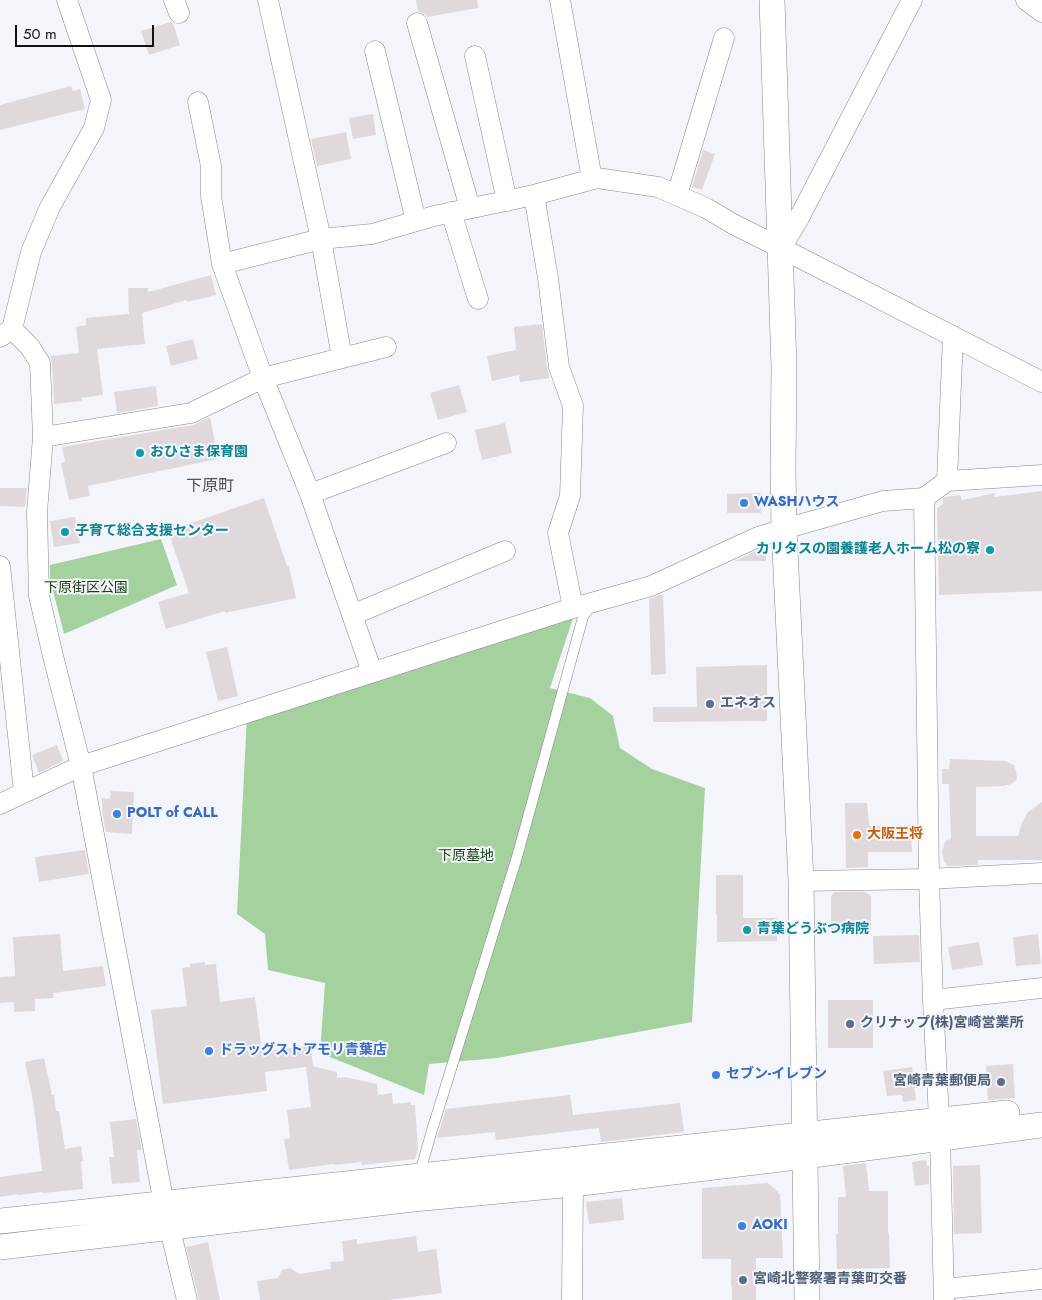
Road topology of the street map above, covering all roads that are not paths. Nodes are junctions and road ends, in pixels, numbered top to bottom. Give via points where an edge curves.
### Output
1 (67, 0) edge
2 (268, 0) edge
3 (560, 0) edge
4 (772, 0) edge
5 (912, 0) edge
6 (1026, 0) edge
7 (1042, 12) edge
8 (417, 23) dead end
9 (724, 38) dead end
10 (375, 51) dead end
11 (474, 56) dead end
12 (198, 102) dead end
13 (592, 179) junction
14 (534, 195) junction
15 (677, 195) junction
16 (507, 200) junction
17 (461, 210) junction
18 (416, 221) junction
19 (321, 239) junction
20 (781, 248) junction
21 (222, 264) junction
22 (478, 299) dead end
23 (6, 333) edge
24 (953, 336) junction
25 (386, 347) dead end
26 (342, 358) junction
27 (263, 378) junction
28 (1041, 378) edge
29 (42, 437) junction
30 (446, 443) dead end
31 (1042, 476) edge
32 (947, 482) junction
33 (310, 494) junction
34 (924, 498) junction
35 (784, 529) junction
36 (505, 551) dead end
37 (0, 566) edge
38 (593, 602) junction
39 (573, 608) junction
40 (352, 615) junction
41 (372, 672) junction
42 (81, 766) junction
43 (24, 792) junction
44 (0, 804) edge
45 (1042, 873) edge
46 (929, 879) junction
47 (801, 881) junction
48 (1042, 988) edge
49 (933, 1000) junction
50 (1042, 1109) edge
51 (1042, 1125) edge
52 (940, 1129) junction
53 (804, 1146) junction
54 (419, 1176) junction
55 (573, 1184) junction
56 (167, 1215) junction
57 (0, 1221) edge
58 (0, 1247) edge
59 (1042, 1279) edge
60 (944, 1294) edge
61 (187, 1300) edge
62 (572, 1300) edge
63 (807, 1300) edge

1 - 23 street via 102,100 94,128 50,207 31,252
2 - 19 street
3 - 13 street
4 - 20 street
5 - 20 street
6 - 7 street
8 - 17 street
9 - 15 street
10 - 18 street
11 - 16 street
12 - 21 street via 211,166 211,196
13 - 14 street
13 - 15 street via 658,187
14 - 16 street
14 - 39 street via 559,367 572,406 570,496 558,533
15 - 20 street
16 - 17 street
17 - 18 street
17 - 22 street
18 - 19 street via 372,234
19 - 21 street
19 - 26 street
20 - 24 street
20 - 35 street
21 - 27 street
23 - 29 street via 30,347 40,363
24 - 28 street
24 - 32 street
25 - 26 street
26 - 27 street
27 - 29 street via 191,413
27 - 33 street
29 - 42 street via 37,512 39,596
30 - 33 street
31 - 32 street
32 - 34 street
33 - 40 street
34 - 35 street via 883,501
34 - 46 street
35 - 38 street via 758,537 652,586
35 - 47 street
36 - 40 street
37 - 43 street
38 - 39 street
38 - 54 lane via 583,617 517,857
39 - 41 street
40 - 41 street
41 - 42 street
42 - 43 street
42 - 56 street
43 - 44 street
45 - 46 street
46 - 47 street
46 - 49 street
47 - 53 street
48 - 49 street
49 - 52 street
50 - 52 street
51 - 52 street
52 - 53 street
52 - 60 street
53 - 54 street
53 - 55 street
53 - 63 street
54 - 56 street
55 - 56 street
55 - 62 street
56 - 57 street
56 - 58 street
56 - 61 street
59 - 60 street

